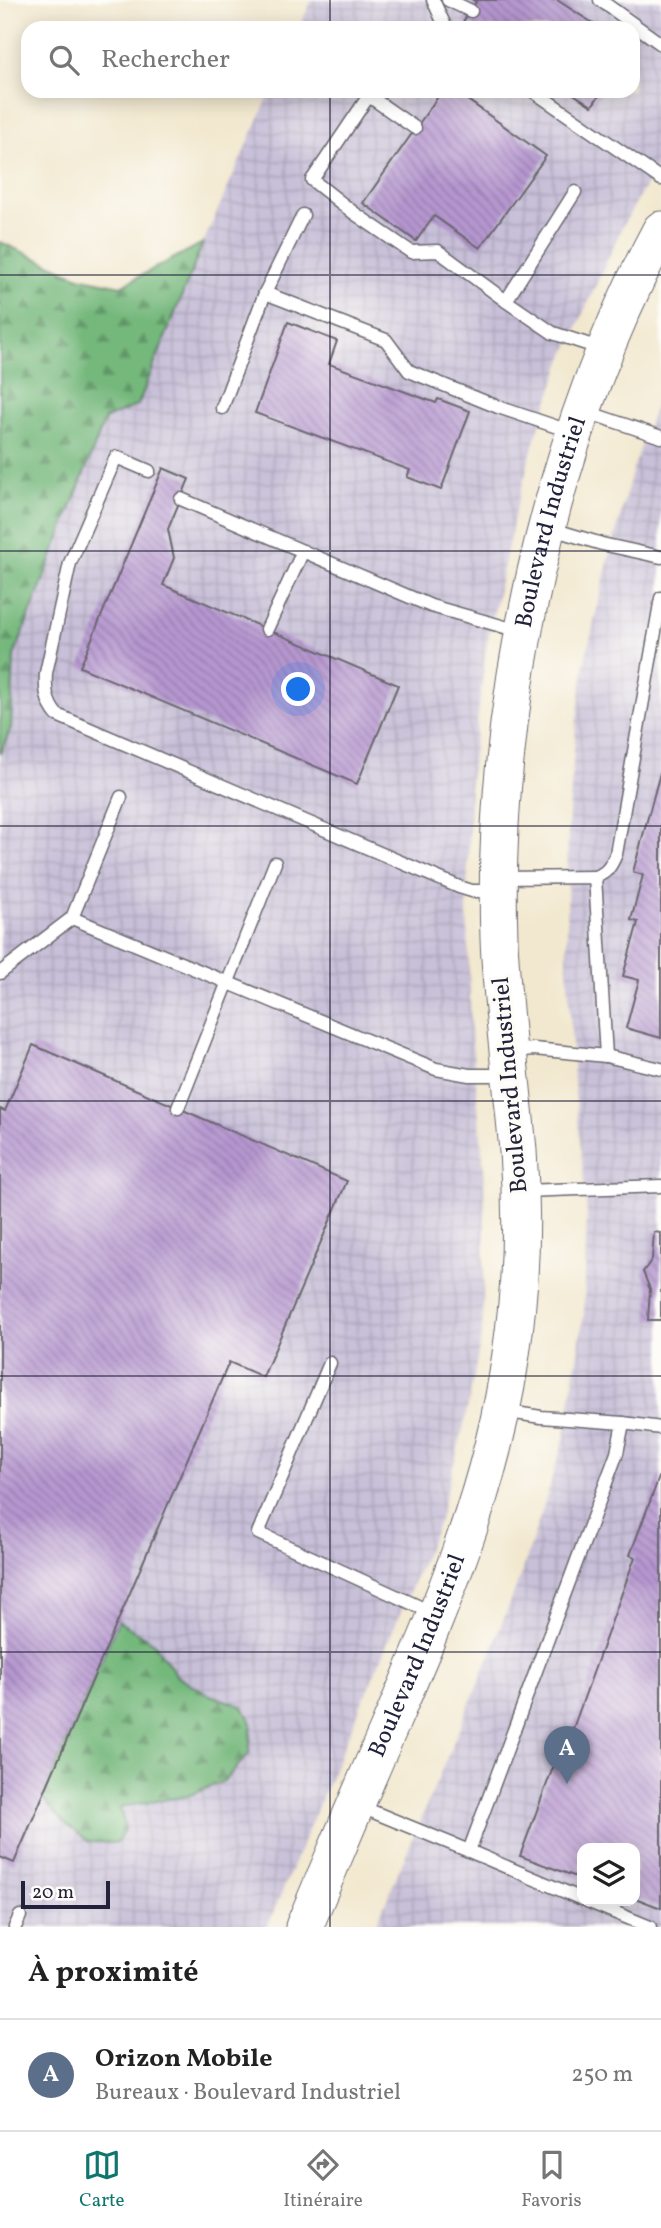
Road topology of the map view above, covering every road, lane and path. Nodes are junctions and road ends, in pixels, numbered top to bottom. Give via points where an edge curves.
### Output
1 (433, 0) edge
2 (448, 0) edge
3 (600, 0) edge
4 (471, 11) dead end
5 (443, 21) edge
6 (629, 21) edge
7 (640, 29) edge
8 (661, 44) edge
9 (367, 98) edge
10 (375, 98) edge
11 (543, 98) edge
12 (415, 128) dead end
13 (661, 178) edge
14 (575, 192) dead end
15 (303, 215) dead end
16 (661, 230) edge
17 (265, 293) junction
18 (506, 301) junction
19 (606, 350) junction
20 (222, 408) dead end
21 (580, 422) junction
22 (661, 437) edge
23 (149, 471) dead end
24 (181, 499) dead end
25 (548, 528) junction
26 (303, 551) junction
27 (661, 558) edge
28 (661, 598) edge
29 (267, 629) dead end
30 (525, 633) junction
31 (121, 797) dead end
32 (275, 863) dead end
33 (595, 877) junction
34 (499, 885) junction
35 (72, 918) junction
36 (0, 973) edge
37 (228, 983) junction
38 (606, 1056) junction
39 (510, 1063) junction
40 (661, 1069) edge
41 (178, 1108) dead end
42 (661, 1186) edge
43 (520, 1192) junction
44 (330, 1363) dead end
45 (501, 1411) junction
46 (623, 1423) junction
47 (661, 1428) edge
48 (438, 1615) junction
49 (355, 1804) junction
50 (469, 1851) junction
51 (577, 1897) edge
52 (599, 1906) edge
53 (304, 1927) edge
54 (650, 1927) edge

1 - 5 lane
2 - 4 lane
3 - 6 lane
7 - 8 lane
9 - 18 lane via 312,180 411,252 438,251
10 - 12 lane
11 - 13 lane
14 - 18 lane
15 - 17 lane
16 - 19 street, Boulevard Industriel
17 - 20 lane
17 - 21 lane via 386,340 409,371 498,407
18 - 19 lane via 553,333
19 - 21 street, Boulevard Industriel
21 - 22 lane
21 - 25 street, Boulevard Industriel
23 - 34 lane via 116,457 70,563 46,673 50,707 57,715 459,887 472,891
24 - 26 lane
25 - 27 lane
25 - 30 street, Boulevard Industriel
26 - 29 lane
26 - 30 lane via 431,607
28 - 33 lane via 616,854 604,874
30 - 34 street, Boulevard Industriel via 508,741
31 - 35 lane
32 - 37 lane
33 - 34 lane
33 - 38 lane
34 - 39 street, Boulevard Industriel
35 - 36 lane
35 - 37 lane
37 - 39 lane via 436,1069 469,1076
37 - 41 lane
38 - 39 lane via 534,1049
38 - 40 lane
39 - 43 street, Boulevard Industriel
42 - 43 lane
43 - 45 street, Boulevard Industriel via 516,1313
44 - 48 lane via 258,1533
45 - 46 lane
45 - 48 street, Boulevard Industriel via 475,1517
46 - 47 lane
46 - 50 lane via 617,1454
48 - 49 street, Boulevard Industriel
49 - 50 lane
49 - 53 street, Boulevard Industriel
50 - 51 lane
52 - 54 lane

